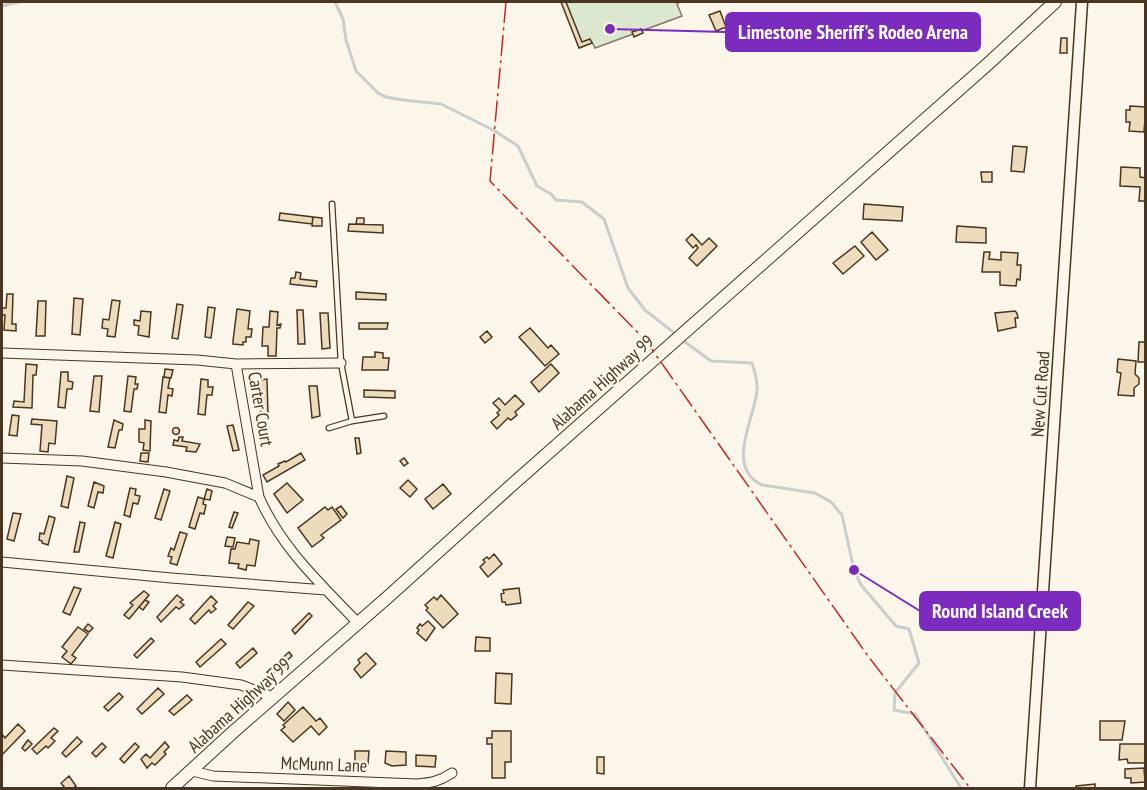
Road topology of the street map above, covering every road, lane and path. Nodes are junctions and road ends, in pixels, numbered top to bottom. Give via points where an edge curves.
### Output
1 (1055, 2) edge
2 (1082, 2) edge
3 (332, 204) dead end
4 (2, 353) edge
5 (340, 363) junction
6 (236, 364) junction
7 (384, 416) dead end
8 (352, 421) junction
9 (329, 428) dead end
10 (2, 458) edge
11 (259, 497) junction
12 (2, 562) edge
13 (326, 590) junction
14 (358, 622) junction
15 (2, 665) edge
16 (273, 696) junction
17 (192, 771) junction
18 (452, 773) dead end
19 (172, 789) edge
20 (1030, 789) edge

1 - 14 main road, Alabama Highway 99
2 - 20 street, New Cut Road
3 - 5 lane
4 - 6 street, Carter Court
5 - 6 street
5 - 8 lane
6 - 11 street, Carter Court
7 - 8 lane
8 - 9 lane
10 - 11 street via 82,461 166,472 225,483
11 - 13 street, Carter Court via 292,554
12 - 13 street
13 - 14 street, Carter Court
14 - 16 main road, Alabama Highway 99
15 - 16 street via 182,677 241,685
16 - 17 main road, Alabama Highway 99
17 - 18 street, McMunn Lane via 213,776 417,784 441,780
17 - 19 main road, Alabama Highway 99

